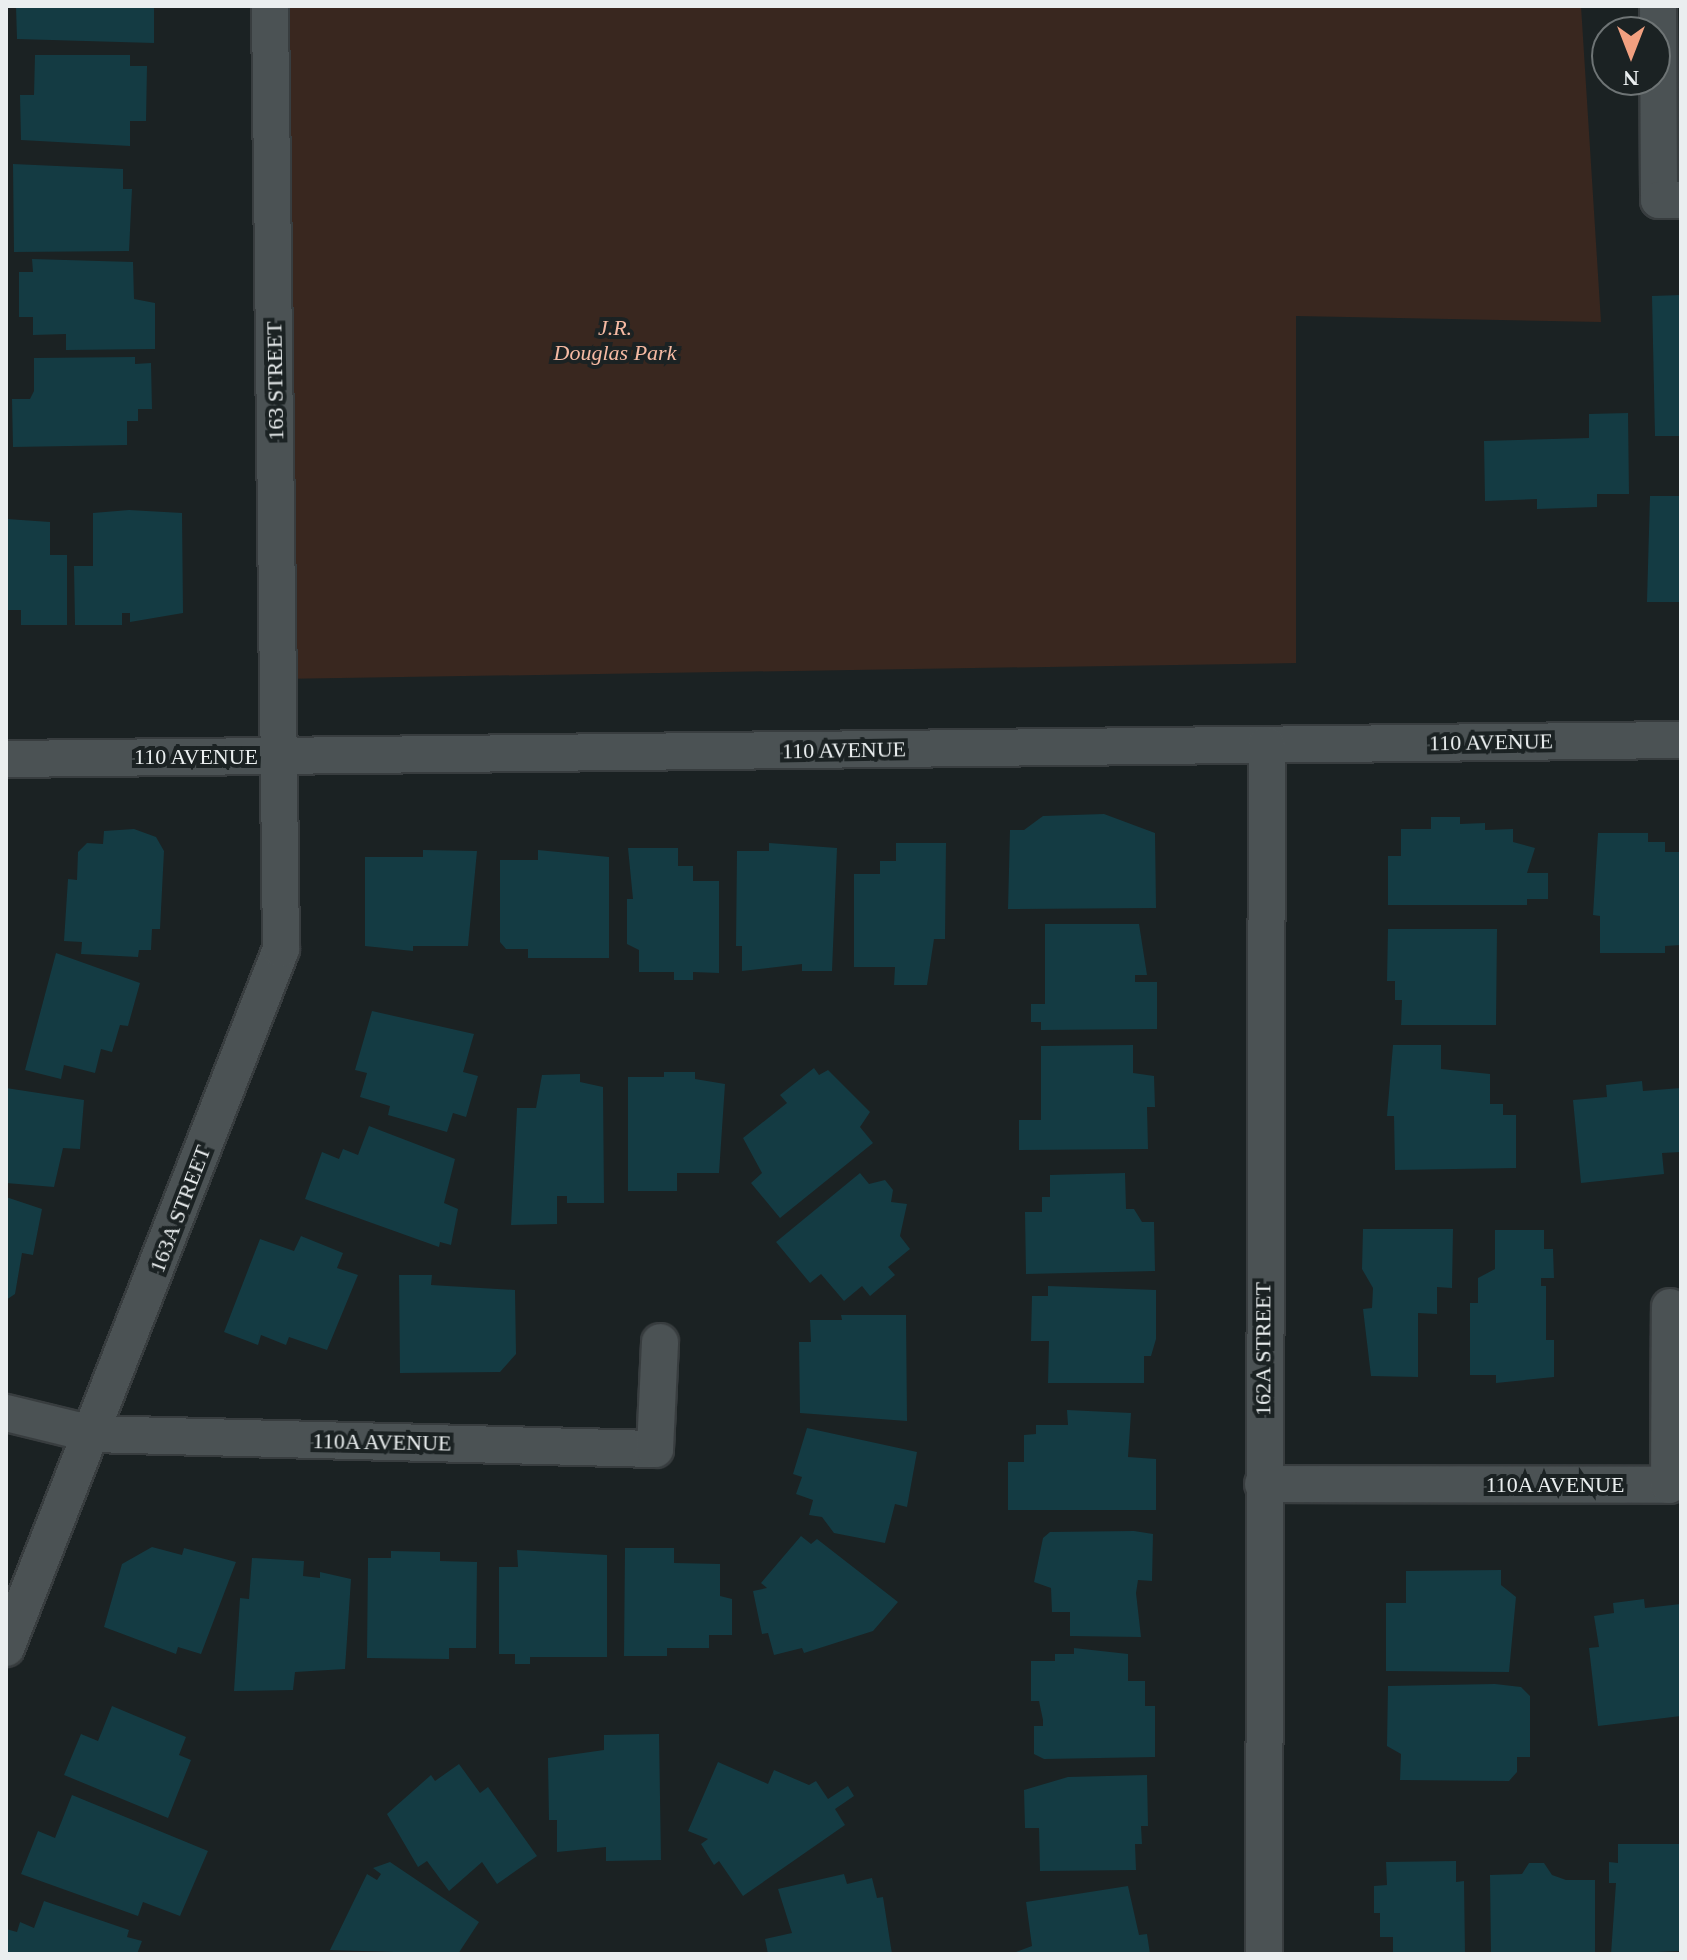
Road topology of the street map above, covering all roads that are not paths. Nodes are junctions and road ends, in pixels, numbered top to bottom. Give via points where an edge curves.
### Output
1 (270, 6) edge
2 (1658, 6) edge
3 (1670, 200) edge
4 (1681, 740) edge
5 (1267, 745) junction
6 (281, 757) junction
7 (6, 759) edge
8 (1670, 1307) dead end
9 (660, 1342) dead end
10 (6, 1413) edge
11 (92, 1434) junction
12 (1263, 1484) junction
13 (6, 1648) edge
14 (1264, 1954) edge

1 - 6 street, 163 STREET
2 - 3 street
4 - 5 street, 110 AVENUE
5 - 6 street, 110 AVENUE
5 - 12 street, 162A STREET
6 - 7 street, 110 AVENUE
6 - 11 street, 163A STREET via 281,949
8 - 12 street, 110A AVENUE via 1669,1485
9 - 11 street, 110A AVENUE via 655,1449
10 - 11 street, 110A AVENUE
11 - 13 street, 163A STREET
12 - 14 street, 162A STREET

